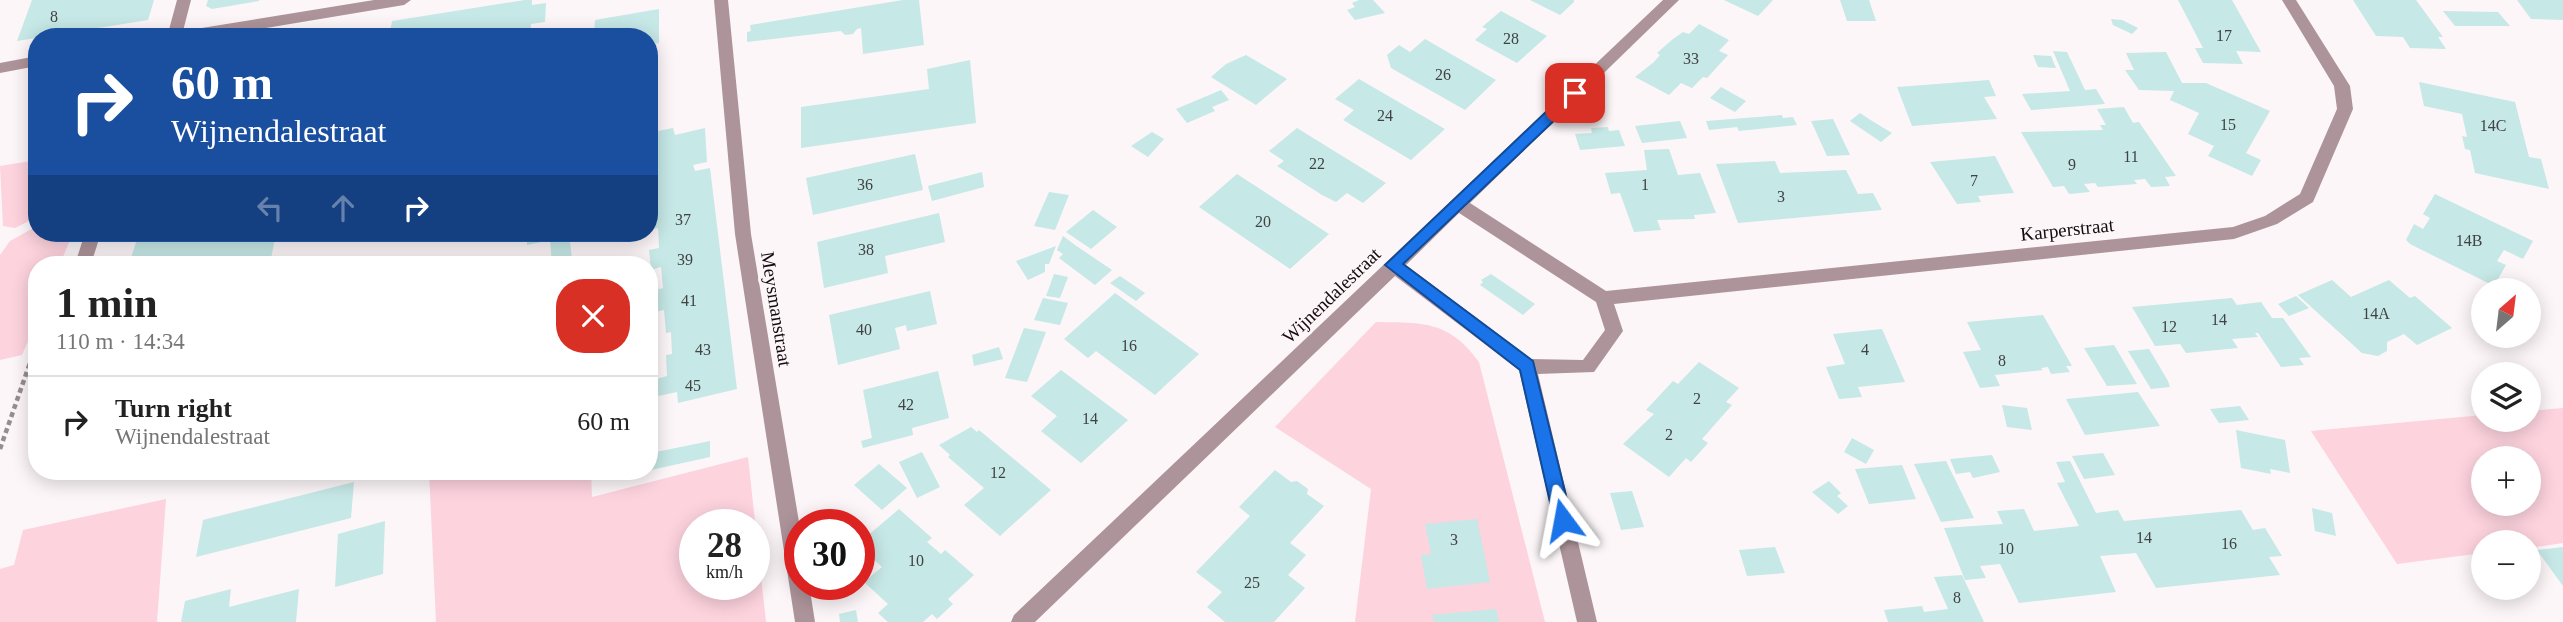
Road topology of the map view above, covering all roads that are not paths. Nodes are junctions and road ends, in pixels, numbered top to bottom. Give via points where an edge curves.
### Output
1 (184, 0) edge
2 (404, 0) edge
3 (721, 0) edge
4 (1672, 0) edge
5 (2289, 0) edge
6 (176, 28) edge
7 (234, 28) edge
8 (28, 63) edge
9 (0, 68) edge
10 (1458, 204) junction
11 (1393, 265) junction
12 (1603, 298) junction
13 (1527, 366) junction
14 (805, 622) edge
15 (1021, 622) edge
16 (1587, 622) edge

1 - 6 street
2 - 7 street
3 - 14 street, Meysmanstraat via 743,234
4 - 10 street, Wijnendalestraat
5 - 12 street, Karperstraat via 2342,86 2345,108 2307,198 2272,220 2234,233
8 - 9 street
10 - 11 street, Wijnendalestraat
10 - 12 street
11 - 13 street
11 - 15 street, Wijnendalestraat
12 - 13 street via 1614,331 1588,367
13 - 16 street

